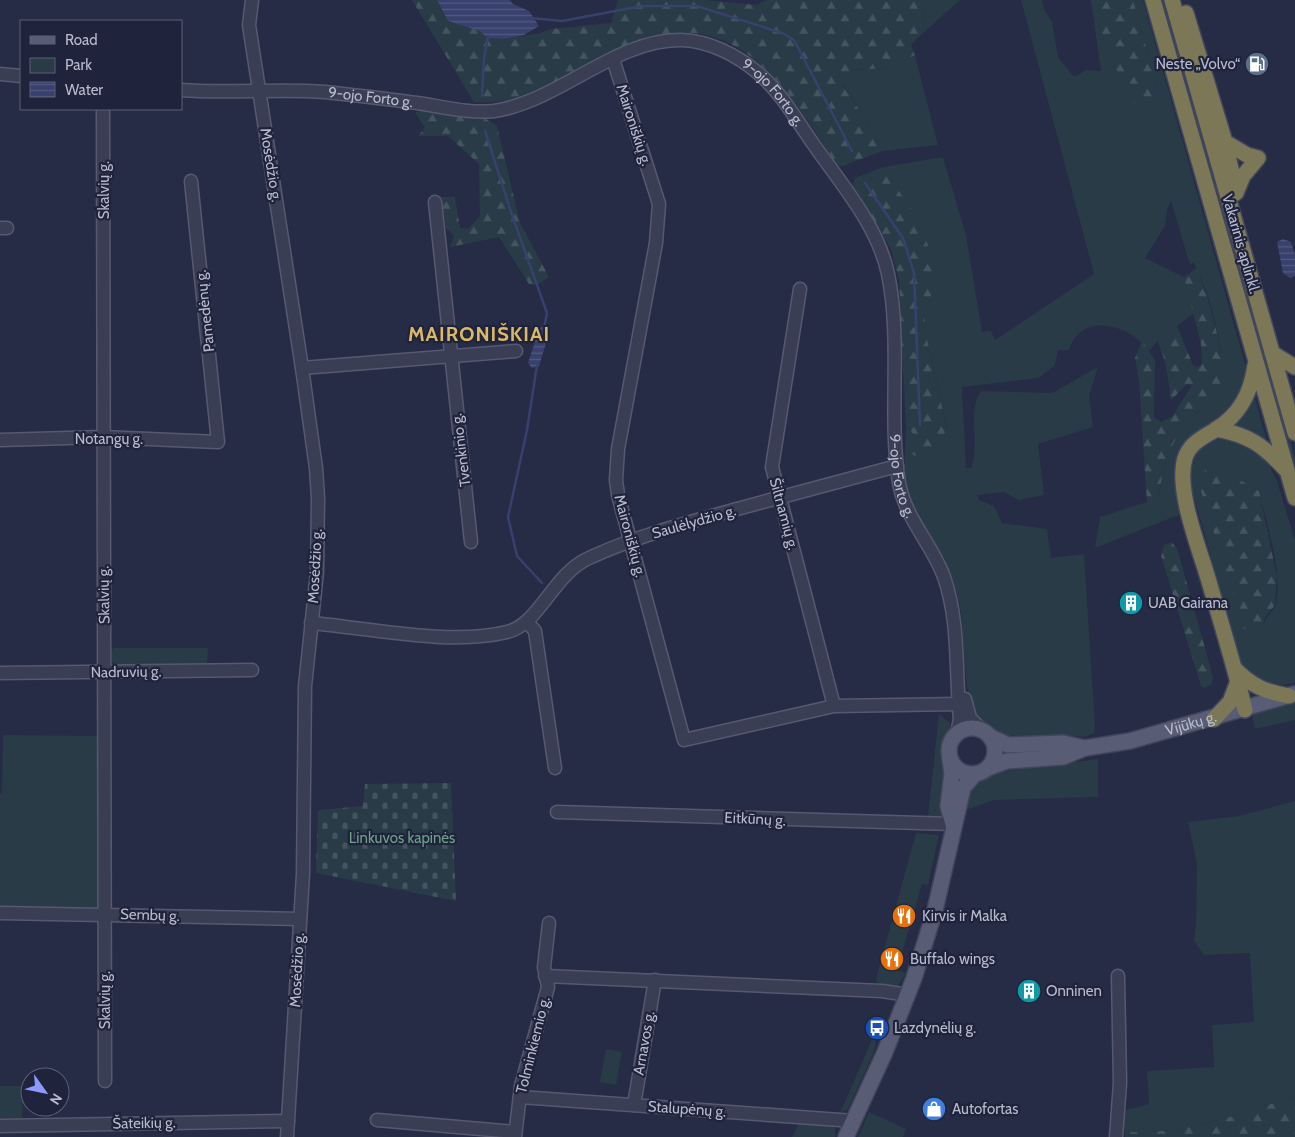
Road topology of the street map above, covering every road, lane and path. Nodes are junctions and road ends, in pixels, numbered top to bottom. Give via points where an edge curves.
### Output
1 (252, 0) edge
2 (1153, 0) edge
3 (1182, 2) edge
4 (613, 59) junction
5 (0, 74) edge
6 (20, 76) edge
7 (182, 90) edge
8 (260, 93) junction
9 (103, 110) edge
10 (1225, 142) junction
11 (191, 181) dead end
12 (1236, 193) junction
13 (435, 202) dead end
14 (1239, 237) junction
15 (800, 289) dead end
16 (516, 351) dead end
17 (1272, 353) junction
18 (450, 358) junction
19 (1256, 361) junction
20 (1295, 367) edge
21 (302, 368) junction
22 (1216, 429) junction
23 (1295, 433) edge
24 (102, 437) junction
25 (0, 440) edge
26 (218, 442) joint
27 (897, 466) junction
28 (1288, 472) junction
29 (780, 498) junction
30 (1295, 498) edge
31 (630, 541) junction
32 (472, 542) dead end
33 (311, 622) junction
34 (527, 622) junction
35 (252, 670) dead end
36 (104, 672) junction
37 (0, 673) edge
38 (1236, 674) junction
39 (1292, 695) edge
40 (962, 705) junction
41 (834, 706) junction
42 (1245, 710) junction
43 (1214, 719) junction
44 (957, 733) junction
45 (986, 733) junction
46 (1085, 748) junction
47 (950, 760) junction
48 (556, 768) dead end
49 (988, 768) junction
50 (974, 775) junction
51 (558, 812) dead end
52 (953, 824) junction
53 (0, 913) edge
54 (106, 914) junction
55 (300, 919) junction
56 (549, 923) dead end
57 (545, 976) junction
58 (1118, 976) dead end
59 (655, 980) junction
60 (908, 994) junction
61 (105, 1080) dead end
62 (520, 1097) junction
63 (634, 1106) junction
64 (377, 1120) dead end
65 (854, 1120) junction
66 (288, 1121) junction
67 (0, 1126) edge
68 (515, 1135) edge
69 (288, 1137) edge
70 (846, 1137) edge
71 (1116, 1137) edge

1 - 8 street, Mosėdžio g. via 249,25
2 - 19 highway, Vakarinis aplinkl.
3 - 10 highway
3 - 14 highway, Vakarinis aplinkl.
4 - 8 street, 9-ojo Forto g. via 538,98 491,111 321,92
4 - 27 street, 9-ojo Forto g. via 666,41 706,44 750,66 782,99 866,221 884,257 889,277 894,344
4 - 31 street, Maironiškių g. via 659,204 656,243 616,467 618,495
5 - 6 street
7 - 8 street, 9-ojo Forto g.
8 - 21 street, Mosėdžio g.
9 - 24 street, Skalvių g.
10 - 12 highway
10 - 12 highway via 1258,158 1238,183
11 - 26 street, Pamedėnų g.
12 - 14 highway
13 - 18 street, Tvenkinio g.
14 - 17 highway, Vakarinis aplinkl.
15 - 29 street, Šiltnamių g. via 772,467
16 - 18 street
17 - 20 highway
17 - 23 highway, Vakarinis aplinkl.
18 - 21 street
18 - 32 street, Tvenkinio g.
19 - 22 highway via 1247,398
19 - 28 highway, Vakarinis aplinkl.
21 - 33 street, Mosėdžio g. via 318,498 317,572
22 - 28 highway via 1235,432 1253,440
22 - 38 highway via 1202,436 1189,450 1183,482
24 - 25 street, Notangų g.
24 - 26 street, Notangų g.
24 - 36 street, Skalvių g.
27 - 29 street, Saulėlydžio g.
27 - 40 street, 9-ojo Forto g. via 903,497 947,587
28 - 30 highway, Vakarinis aplinkl.
29 - 31 street, Saulėlydžio g.
29 - 41 street, Šiltnamių g.
31 - 34 street, Saulėlydžio g. via 588,558 566,572
31 - 41 street, Maironiškių g. via 684,740
33 - 34 street, Saulėlydžio g. via 411,634 474,637 509,632
33 - 55 street, Mosėdžio g. via 304,726
34 - 48 street via 535,631
35 - 36 street, Nadruvių g.
36 - 37 street, Nadruvių g.
36 - 54 street, Skalvių g.
38 - 39 highway via 1258,688
38 - 42 highway
38 - 43 highway via 1230,702
39 - 42 main road, Vijūkų g.
40 - 41 street, Maironiškių g.
40 - 44 street, 9-ojo Forto g.
40 - 45 street
42 - 43 main road, Vijūkų g.
43 - 46 main road, Vijūkų g. via 1130,741
44 - 45 main road via 968,728
44 - 47 main road via 949,746
45 - 46 main road, Vijūkų g. via 1008,745 1063,743
45 - 49 main road via 995,749
46 - 49 main road, Vijūkų g. via 1063,756 1007,760
47 - 50 main road via 960,771
47 - 52 main road via 952,773 948,806
49 - 50 main road
50 - 52 main road via 963,788
51 - 52 street, Eitkūnų g.
52 - 60 main road via 935,910
53 - 54 street, Sembų g.
54 - 55 street, Sembų g.
54 - 61 street, Skalvių g.
55 - 66 street, Mosėdžio g.
56 - 57 street, Tolminkiemio g.
57 - 59 street
57 - 62 street, Tolminkiemio g. via 548,986
58 - 71 street via 1120,1084
59 - 60 street
59 - 63 street, Arnavos g.
60 - 65 main road
62 - 63 street, Stalupėnų g.
62 - 68 street, Tolminkiemio g.
63 - 65 street, Stalupėnų g.
64 - 68 street
65 - 70 main road
66 - 67 street, Šateikių g.
66 - 69 street, Mosėdžio g.

